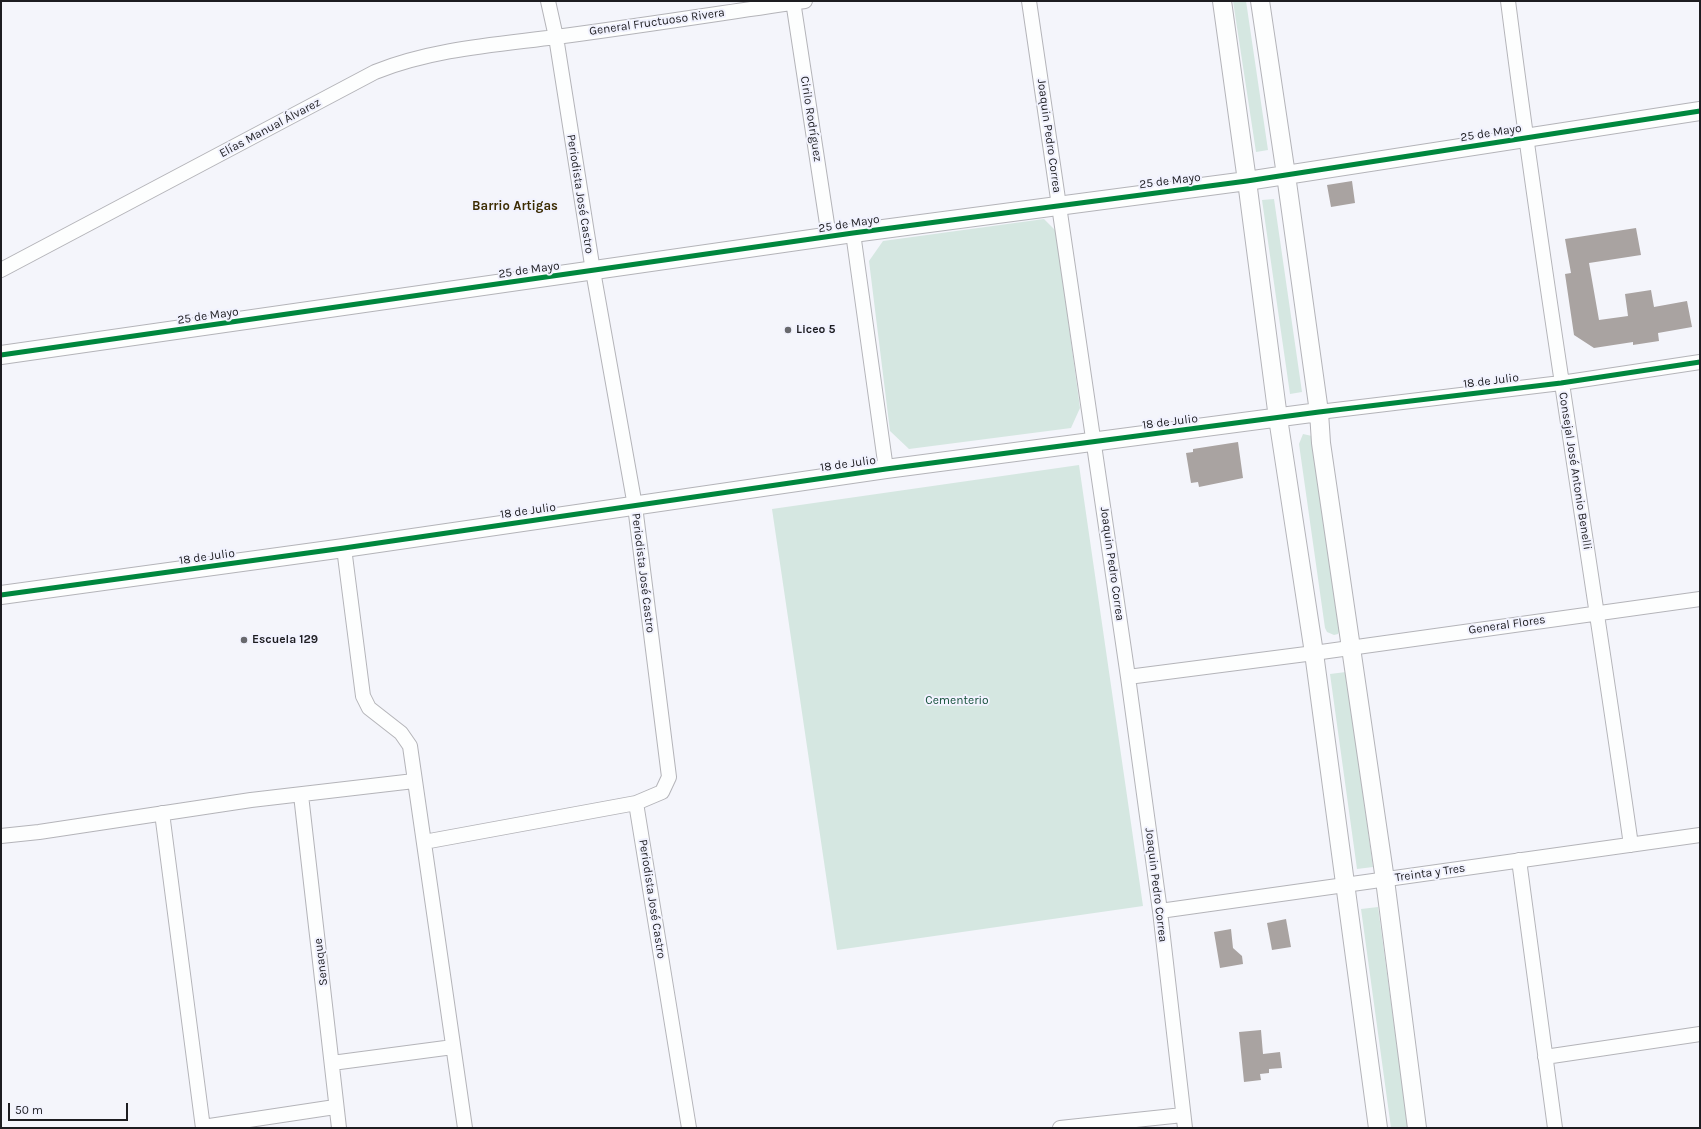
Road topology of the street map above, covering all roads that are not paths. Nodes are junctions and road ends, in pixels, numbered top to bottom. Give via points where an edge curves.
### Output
1 (548, 1) edge
2 (1029, 1) edge
3 (1222, 1) edge
4 (1260, 1) edge
5 (1508, 1) edge
6 (797, 2) edge
7 (556, 37) junction
8 (1700, 111) edge
9 (1526, 138) junction
10 (1286, 175) junction
11 (1248, 181) junction
12 (1060, 205) junction
13 (853, 233) junction
14 (829, 237) junction
15 (1, 270) edge
16 (593, 271) junction
17 (1, 355) edge
18 (1700, 362) edge
19 (1561, 383) junction
20 (1319, 412) junction
21 (1278, 418) junction
22 (1094, 441) junction
23 (886, 469) junction
24 (635, 506) junction
25 (344, 548) junction
26 (1, 596) edge
27 (1700, 598) edge
28 (1598, 612) junction
29 (1351, 648) junction
30 (1314, 653) junction
31 (1128, 677) junction
32 (414, 781) junction
33 (301, 795) junction
34 (636, 803) junction
35 (162, 813) junction
36 (1700, 835) edge
37 (1, 836) edge
38 (424, 842) junction
39 (1631, 845) junction
40 (1519, 860) junction
41 (1385, 880) junction
42 (1346, 885) junction
43 (1160, 911) junction
44 (1700, 1034) edge
45 (453, 1048) junction
46 (1545, 1057) junction
47 (332, 1063) junction
48 (335, 1107) junction
49 (1184, 1121) edge
50 (203, 1127) edge
51 (339, 1128) edge
52 (465, 1128) edge
53 (689, 1128) edge
54 (1060, 1128) edge
55 (1378, 1128) edge
56 (1417, 1128) edge
57 (1555, 1128) edge

1 - 7 street, Periodista José Castro
2 - 12 street, Joaquin Pedro Correa
3 - 11 street
4 - 10 street
5 - 9 street, Consejal José Antonio Benelli
6 - 7 street, General Fructuoso Rivera
6 - 14 street, Cirilo Rodríguez
7 - 15 street, Elías Manual Álvarez via 436,53 402,61 375,72
7 - 16 street, Periodista José Castro
8 - 9 street, 25 de Mayo
9 - 10 street, 25 de Mayo
9 - 19 street, Consejal José Antonio Benelli
10 - 11 street, 25 de Mayo
10 - 20 street
11 - 12 street, 25 de Mayo
11 - 21 street
12 - 13 street, 25 de Mayo
12 - 22 street, Joaquin Pedro Correa
13 - 14 street, 25 de Mayo
13 - 23 street
14 - 16 street, 25 de Mayo
16 - 17 street, 25 de Mayo
16 - 24 street, Periodista José Castro
18 - 19 street, 18 de Julio
19 - 20 street, 18 de Julio
19 - 28 street, Consejal José Antonio Benelli
20 - 21 street, 18 de Julio
20 - 29 street via 1321,443
21 - 22 street, 18 de Julio
21 - 30 street
22 - 23 street, 18 de Julio
22 - 31 street, Joaquin Pedro Correa
23 - 24 street, 18 de Julio
24 - 25 street, 18 de Julio
24 - 34 street, Periodista José Castro via 669,777 662,792
25 - 26 street, 18 de Julio
25 - 32 street via 363,696 369,708 401,733 410,746
27 - 28 street, General Flores
28 - 29 street, General Flores
28 - 39 street, Consejal José Antonio Benelli
29 - 30 street, General Flores
29 - 41 street
30 - 31 street, General Flores
30 - 42 street
31 - 43 street, Joaquin Pedro Correa
32 - 33 street
32 - 38 street
33 - 35 street
33 - 47 street, Senaque
34 - 38 street
34 - 53 street, Periodista José Castro
35 - 37 street
35 - 50 street
36 - 39 street, Treinta y Tres
38 - 45 street
39 - 40 street, Treinta y Tres
40 - 41 street, Treinta y Tres
40 - 46 street
41 - 42 street, Treinta y Tres
41 - 56 street
42 - 43 street, Treinta y Tres
42 - 55 street
43 - 49 street, Joaquin Pedro Correa
44 - 46 street
45 - 47 street
45 - 52 street
46 - 57 street
47 - 48 street, Senaque
48 - 50 street
48 - 51 street, Senaque
49 - 54 street

